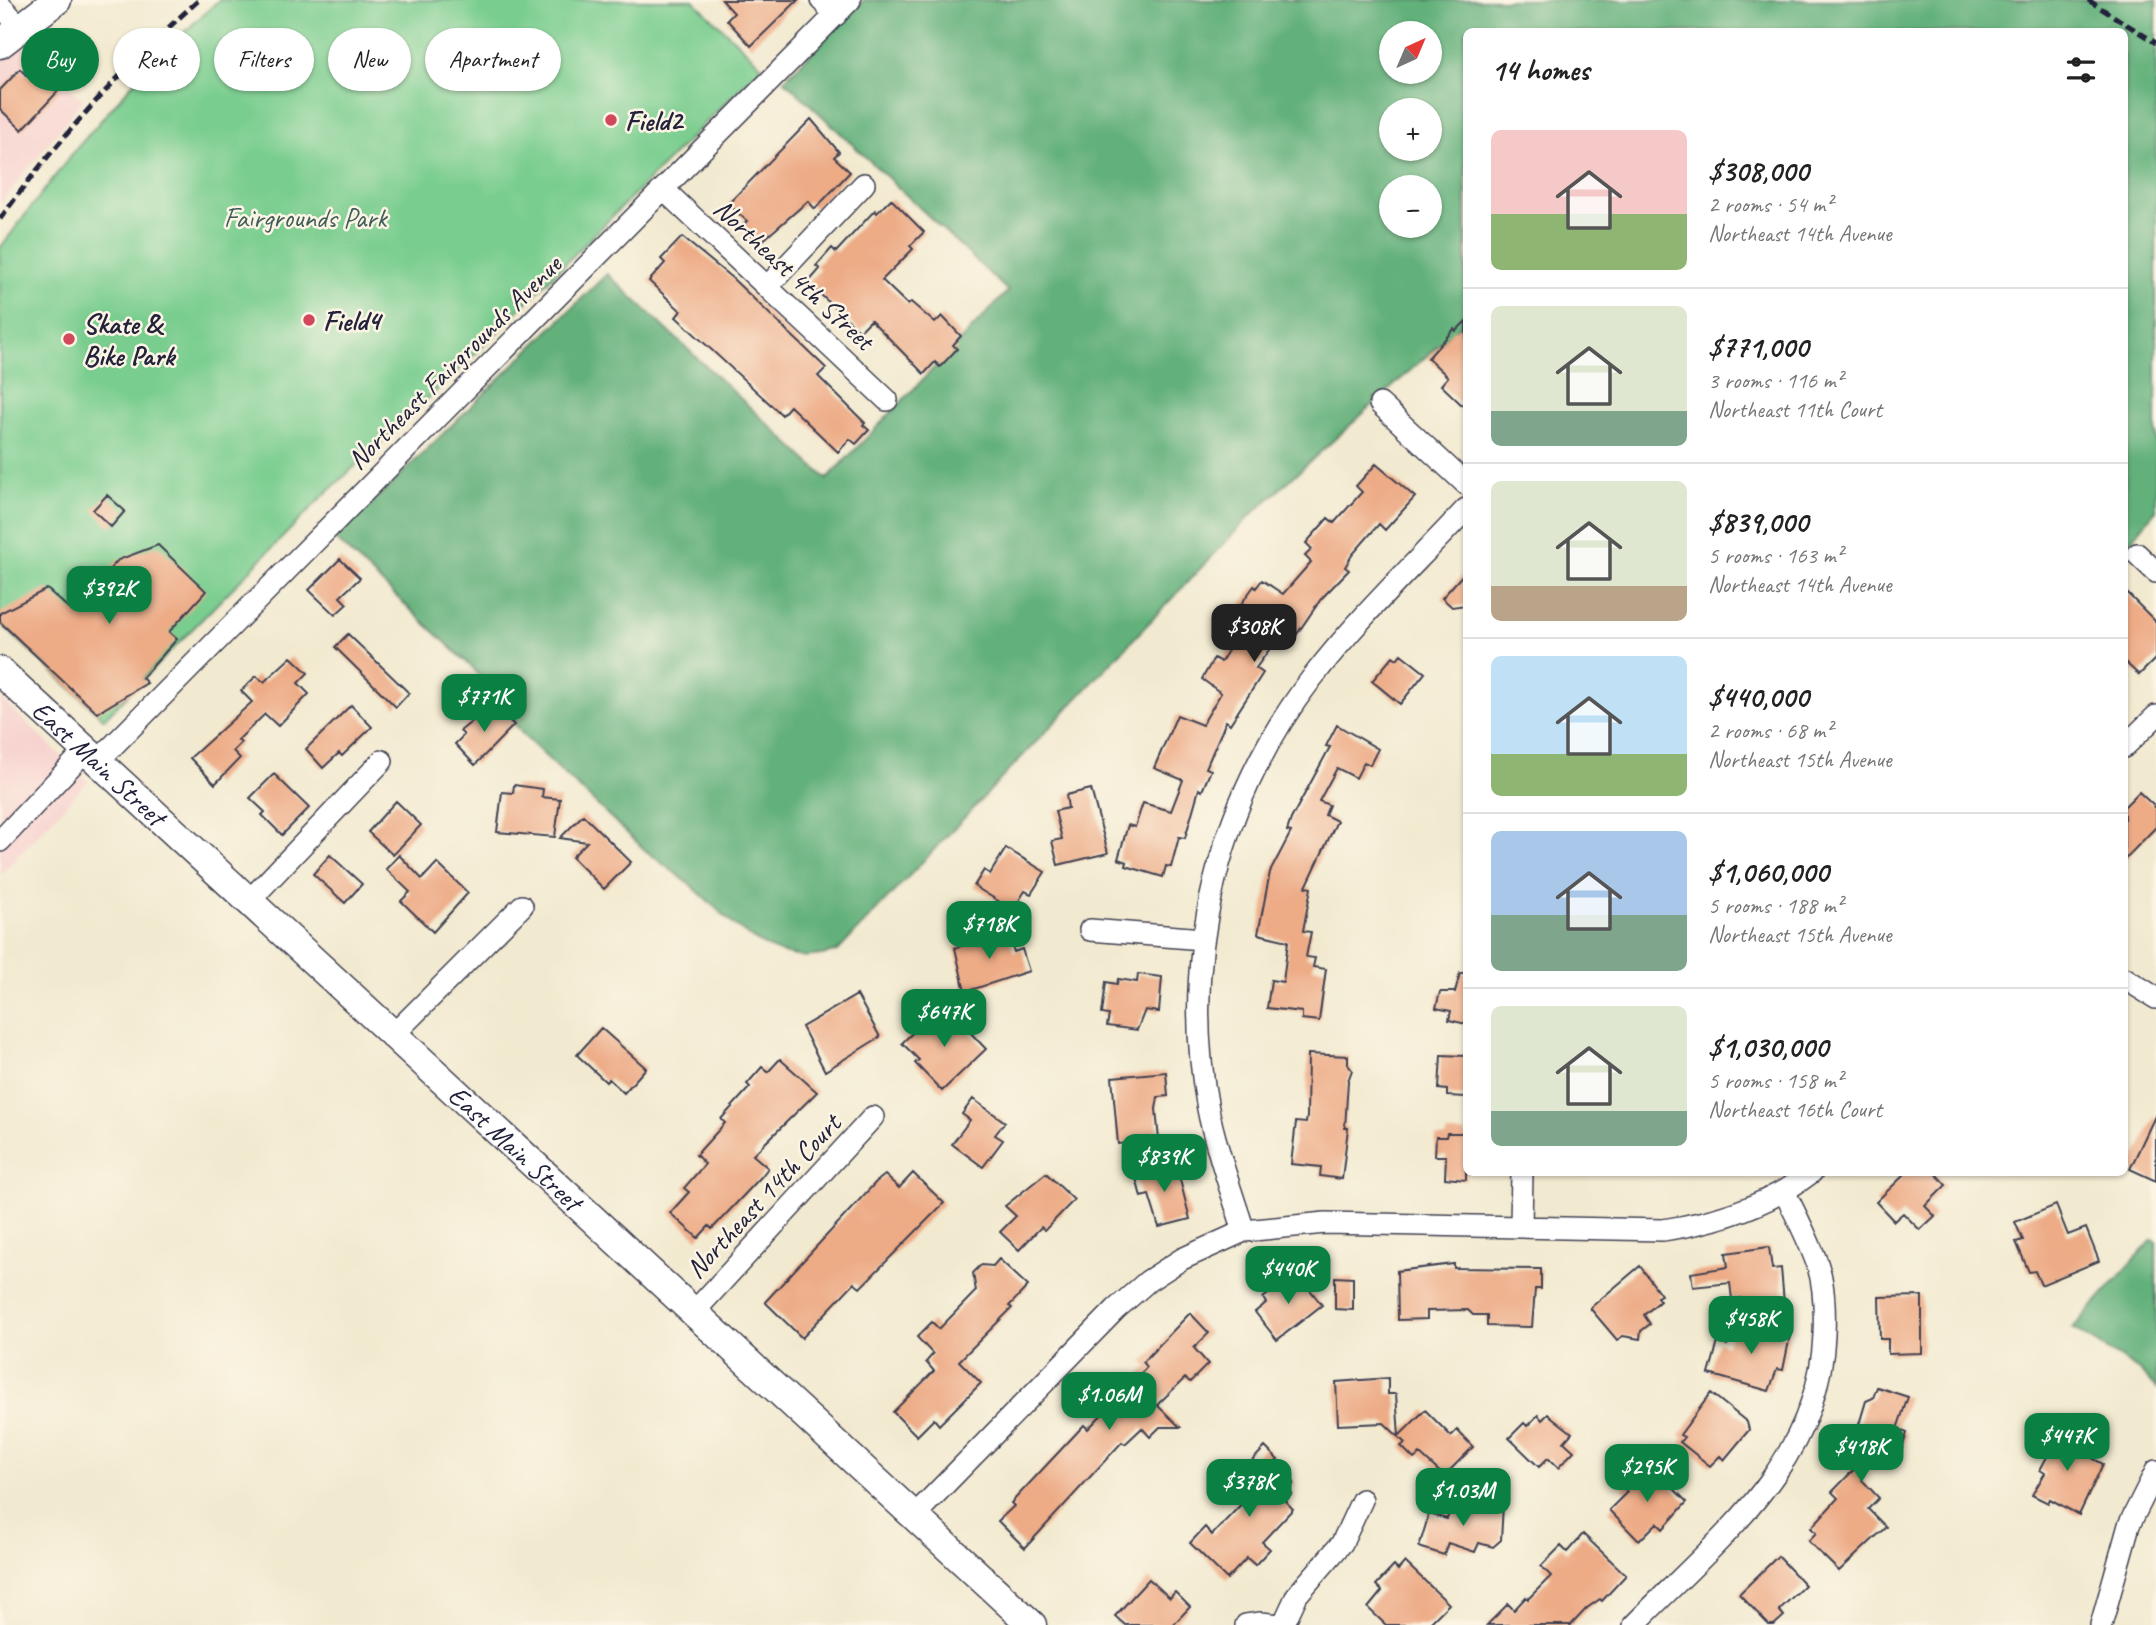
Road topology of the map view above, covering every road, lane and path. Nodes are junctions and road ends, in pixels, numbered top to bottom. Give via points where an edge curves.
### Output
1 (57, 0) edge
2 (0, 5) edge
3 (836, 5) edge
4 (10, 36) edge
5 (864, 184) dead end
6 (663, 189) junction
7 (768, 287) junction
8 (887, 400) dead end
9 (1380, 404) dead end
10 (1463, 481) edge
11 (1463, 512) edge
12 (2137, 554) dead end
13 (2156, 572) edge
14 (0, 671) edge
15 (2156, 716) edge
16 (2128, 743) edge
17 (91, 757) junction
18 (382, 761) dead end
19 (0, 841) edge
20 (249, 901) junction
21 (522, 906) dead end
22 (1090, 930) dead end
23 (1203, 939) junction
24 (2128, 980) edge
25 (2156, 998) edge
26 (393, 1035) junction
27 (873, 1117) dead end
28 (1522, 1176) edge
29 (1807, 1176) edge
30 (1785, 1193) junction
31 (1521, 1226) junction
32 (1244, 1231) junction
33 (694, 1312) junction
34 (2156, 1471) edge
35 (1362, 1500) dead end
36 (915, 1515) junction
37 (1032, 1625) edge
38 (1246, 1625) edge
39 (1281, 1625) edge
40 (1634, 1625) edge
41 (2101, 1625) edge

1 - 4 main road
2 - 4 street
3 - 6 street, Northeast Fairgrounds Avenue
5 - 7 street
6 - 7 street, Northeast 4th Street
6 - 17 street, Northeast Fairgrounds Avenue
7 - 8 street, Northeast 4th Street
9 - 10 street
11 - 23 street via 1328,658 1271,738 1223,848
12 - 13 street
14 - 17 main road, East Main Street
15 - 16 street
17 - 19 street, Northeast Fairgrounds Avenue
17 - 20 main road, East Main Street
18 - 20 street
20 - 26 main road, East Main Street
21 - 26 street
22 - 23 street
23 - 32 street via 1201,1060 1215,1143
24 - 25 street
26 - 33 main road, East Main Street
27 - 33 street, Northeast 14th Court
28 - 31 street
29 - 30 street
30 - 31 street via 1702,1224 1663,1230
30 - 40 street via 1818,1267 1824,1302 1823,1356 1807,1416 1790,1455 1765,1491
31 - 32 street via 1285,1225
32 - 36 street via 1182,1259 1148,1281
33 - 36 main road, East Main Street
34 - 41 street via 2129,1525
35 - 39 street via 1342,1544 1297,1595
36 - 37 main road, East Main Street
38 - 39 street

